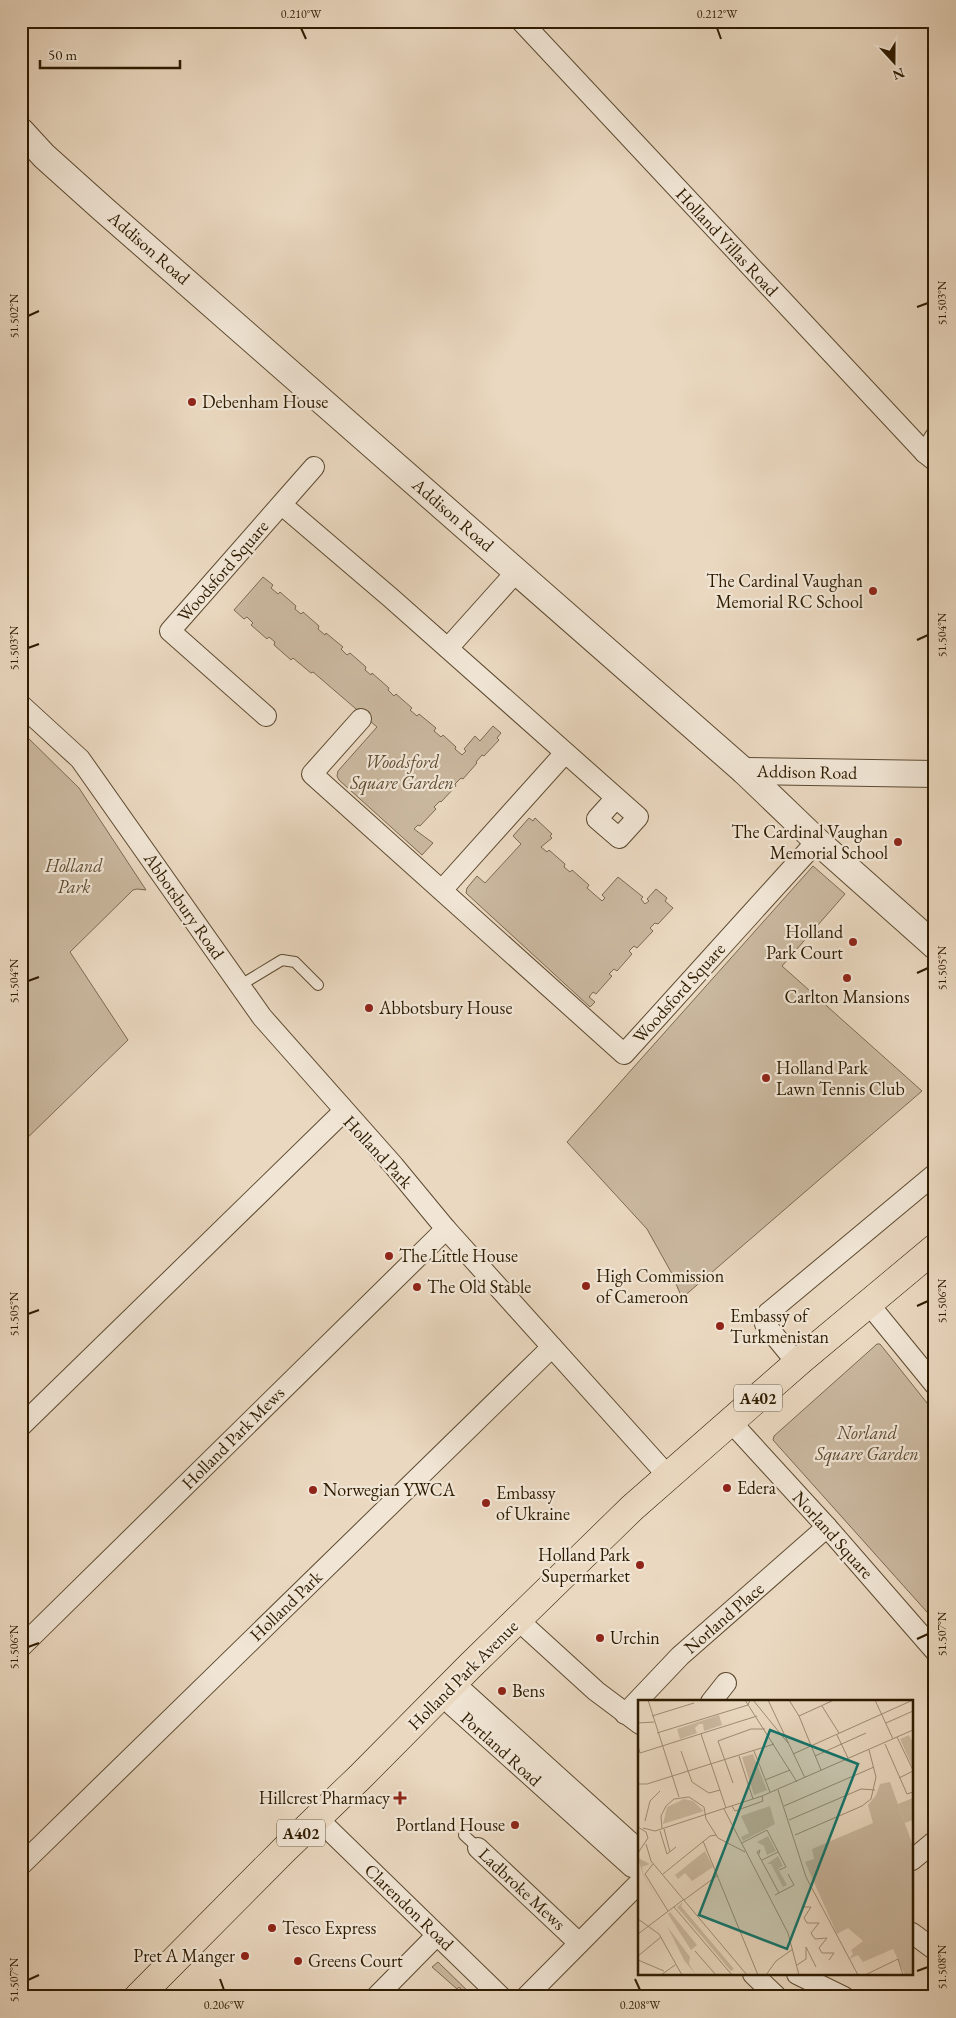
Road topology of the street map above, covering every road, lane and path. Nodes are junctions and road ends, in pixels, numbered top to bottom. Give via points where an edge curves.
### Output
1 (521, 21) edge
2 (21, 131) edge
3 (931, 451) edge
4 (314, 467) dead end
5 (282, 505) junction
6 (517, 571) junction
7 (448, 648) junction
8 (21, 705) edge
9 (266, 716) dead end
10 (361, 718) dead end
11 (566, 753) junction
12 (744, 771) junction
13 (935, 774) edge
14 (616, 798) dead end
15 (817, 841) junction
16 (442, 890) junction
17 (935, 946) edge
18 (318, 985) dead end
19 (238, 986) junction
20 (344, 1111) junction
21 (935, 1174) edge
22 (446, 1229) junction
23 (935, 1248) edge
24 (868, 1303) junction
25 (552, 1347) junction
26 (798, 1363) junction
27 (935, 1385) edge
28 (730, 1422) junction
29 (21, 1426) edge
30 (668, 1476) junction
31 (827, 1527) junction
32 (518, 1620) junction
33 (21, 1647) edge
34 (935, 1651) edge
35 (726, 1683) dead end
36 (448, 1689) junction
37 (646, 1700) edge
38 (712, 1700) edge
39 (632, 1719) edge
40 (318, 1818) junction
41 (471, 1841) dead end
42 (935, 1841) edge
43 (638, 1849) edge
44 (914, 1858) edge
45 (21, 1865) edge
46 (638, 1869) edge
47 (638, 1884) edge
48 (914, 1934) edge
49 (437, 1935) junction
50 (579, 1943) junction
51 (935, 1950) edge
52 (755, 1976) edge
53 (800, 1976) edge
54 (138, 1997) edge
55 (376, 1997) edge
56 (501, 1997) edge
57 (526, 1997) edge
58 (776, 1997) edge
59 (844, 1997) edge

1 - 3 street, Holland Villas Road
2 - 6 street, Addison Road via 103,209
4 - 5 street, Woodsford Square
5 - 7 street, Woodsford Square
5 - 9 street, Woodsford Square via 170,631
6 - 7 street
6 - 12 street, Addison Road
7 - 11 street, Woodsford Square
8 - 19 street, Abbotsbury Road via 80,759
10 - 16 street, Woodsford Square via 312,774
11 - 14 street, Woodsford Square
11 - 16 street
12 - 13 street, Addison Road
12 - 15 street
15 - 16 street, Woodsford Square via 624,1054
15 - 17 street
18 - 19 lane via 295,962 282,960
19 - 20 street, Abbotsbury Road
20 - 22 street, Holland Park
20 - 29 street, Holland Park
21 - 26 street via 764,1318 765,1324
22 - 25 street, Holland Park
22 - 33 street, Holland Park Mews
23 - 24 main road, Holland Park Avenue / A402
24 - 26 main road, Holland Park Avenue / A402
24 - 27 street
25 - 30 street, Holland Park
25 - 45 street, Holland Park
26 - 28 main road, Holland Park Avenue / A402
28 - 30 main road, Holland Park Avenue / A402
28 - 31 street, Norland Square
30 - 32 main road, Holland Park Avenue / A402
31 - 34 street, Norland Square
31 - 37 street, Norland Place via 680,1656
32 - 36 main road, Holland Park Avenue / A402
32 - 39 street
35 - 38 street
36 - 40 main road, Holland Park Avenue / A402
36 - 43 street, Portland Road via 465,1693
36 - 46 street, Portland Road via 452,1705
40 - 49 street, Clarendon Road
40 - 54 main road, Holland Park Avenue / A402
41 - 50 street, Ladbroke Mews
42 - 44 street
47 - 50 street
48 - 51 street
49 - 55 street
49 - 56 street, Clarendon Road
50 - 57 street
52 - 58 street
53 - 59 street

